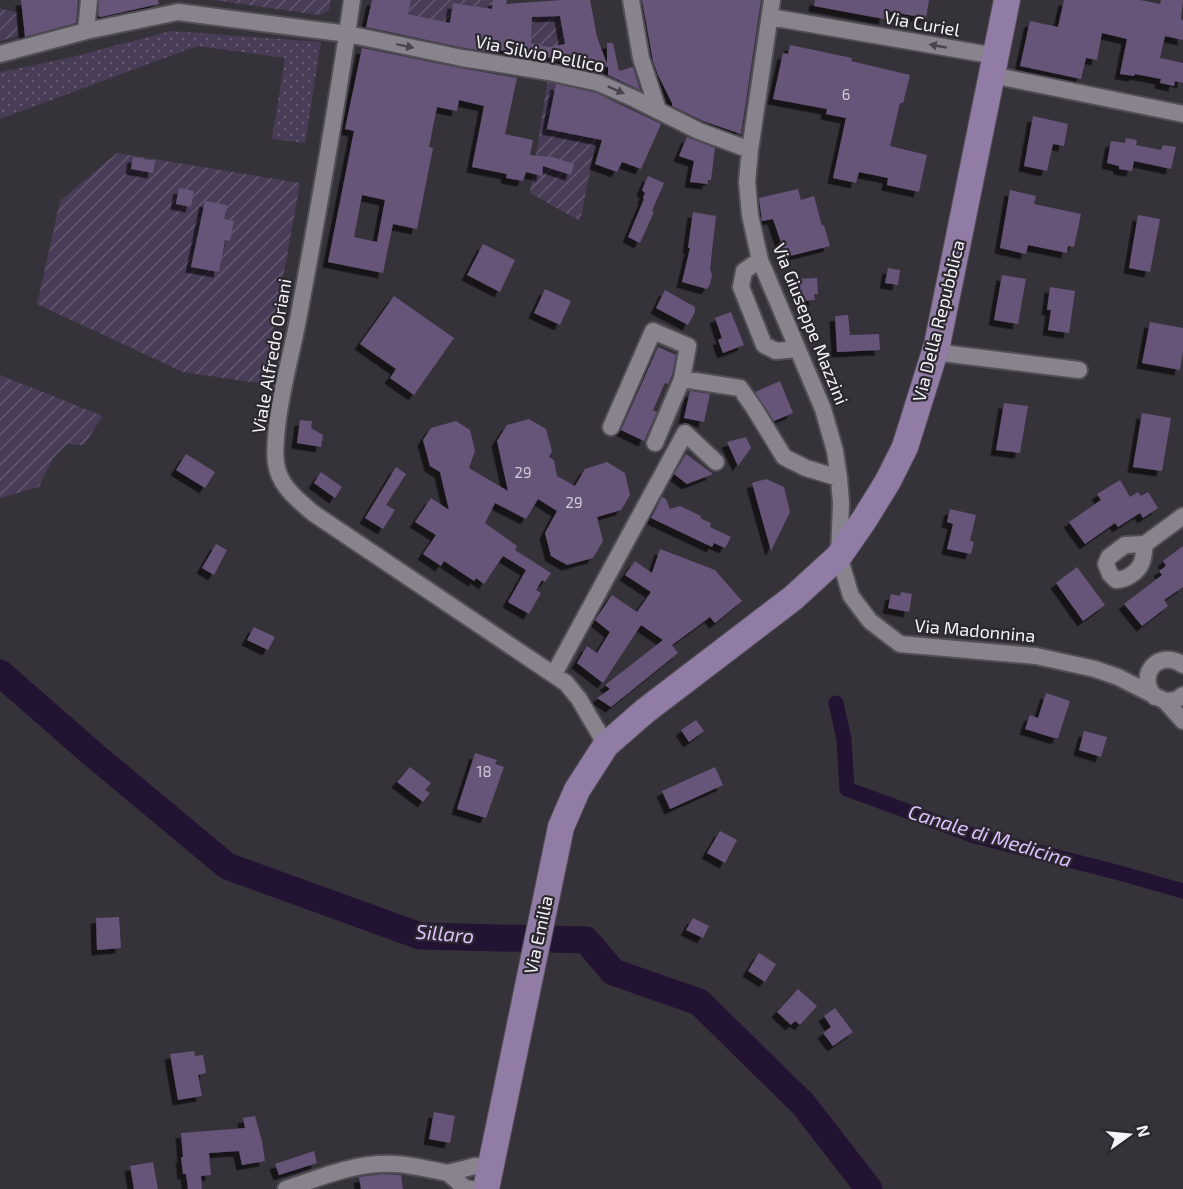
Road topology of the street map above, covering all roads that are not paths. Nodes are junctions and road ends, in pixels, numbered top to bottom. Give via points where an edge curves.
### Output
1 (89, 0) edge
2 (352, 0) edge
3 (631, 0) edge
4 (772, 0) edge
5 (1007, 0) edge
6 (770, 17) junction
7 (86, 31) junction
8 (348, 34) junction
9 (0, 54) edge
10 (994, 65) junction
11 (658, 110) junction
12 (1183, 114) edge
13 (750, 150) junction
14 (760, 260) junction
15 (797, 349) junction
16 (934, 352) junction
17 (1079, 370) dead end
18 (682, 379) junction
19 (611, 427) dead end
20 (655, 443) dead end
21 (716, 462) dead end
22 (839, 478) junction
23 (1183, 516) edge
24 (1145, 544) dead end
25 (839, 556) junction
26 (1179, 659) edge
27 (1151, 668) junction
28 (554, 674) junction
29 (1118, 676) junction
30 (1183, 695) edge
31 (1160, 699) junction
32 (1183, 721) edge
33 (606, 745) junction
34 (561, 827) joint
35 (448, 1173) junction
36 (488, 1178) edge
37 (286, 1189) edge
38 (471, 1189) edge

1 - 7 street
2 - 8 street, Viale Alfredo Oriani
3 - 11 street via 641,58
4 - 6 street, Via Giuseppe Mazzini
5 - 10 main road, Via Della Repubblica
10 -> 6 street, Via Curiel
6 - 13 street, Via Giuseppe Mazzini
7 - 8 street, Via Silvio Pellico via 178,12
7 - 9 street, Via Silvio Pellico
8 -> 11 street, Via Silvio Pellico via 599,83
8 - 28 street, Viale Alfredo Oriani via 280,401 275,446 278,475 291,494 313,513
10 - 12 street, Via Curiel
10 - 16 main road, Via Della Repubblica
11 - 13 street, Via Silvio Pellico
13 - 14 street, Via Giuseppe Mazzini via 747,182
14 - 15 street, Via Giuseppe Mazzini
14 - 15 street via 744,271 741,287 764,345 776,351
15 - 22 street, Via Giuseppe Mazzini via 823,409
16 - 17 street
16 - 25 main road, Via Della Repubblica via 905,447 888,481
18 - 19 street via 688,346 653,331
18 - 20 street
18 - 22 street via 740,388 784,458
21 - 28 street via 685,433
22 - 25 street, Via Giuseppe Mazzini
23 - 24 street
25 - 29 street, Via Madonnina via 851,596 870,621 900,644 1036,656
25 - 33 main road, Via Della Repubblica via 793,598
26 - 27 street via 1163,660
27 - 29 street via 1143,674
27 - 31 street via 1147,680 1151,692
28 - 33 street, Viale Alfredo Oriani via 579,699
29 - 31 street
30 - 31 street via 1176,700
31 - 32 street
33 - 34 main road, Via Della Repubblica via 577,790
34 - 36 main road, Via Emilia
35 - 36 street via 475,1166
35 - 37 street via 380,1164 357,1167
35 - 38 street

